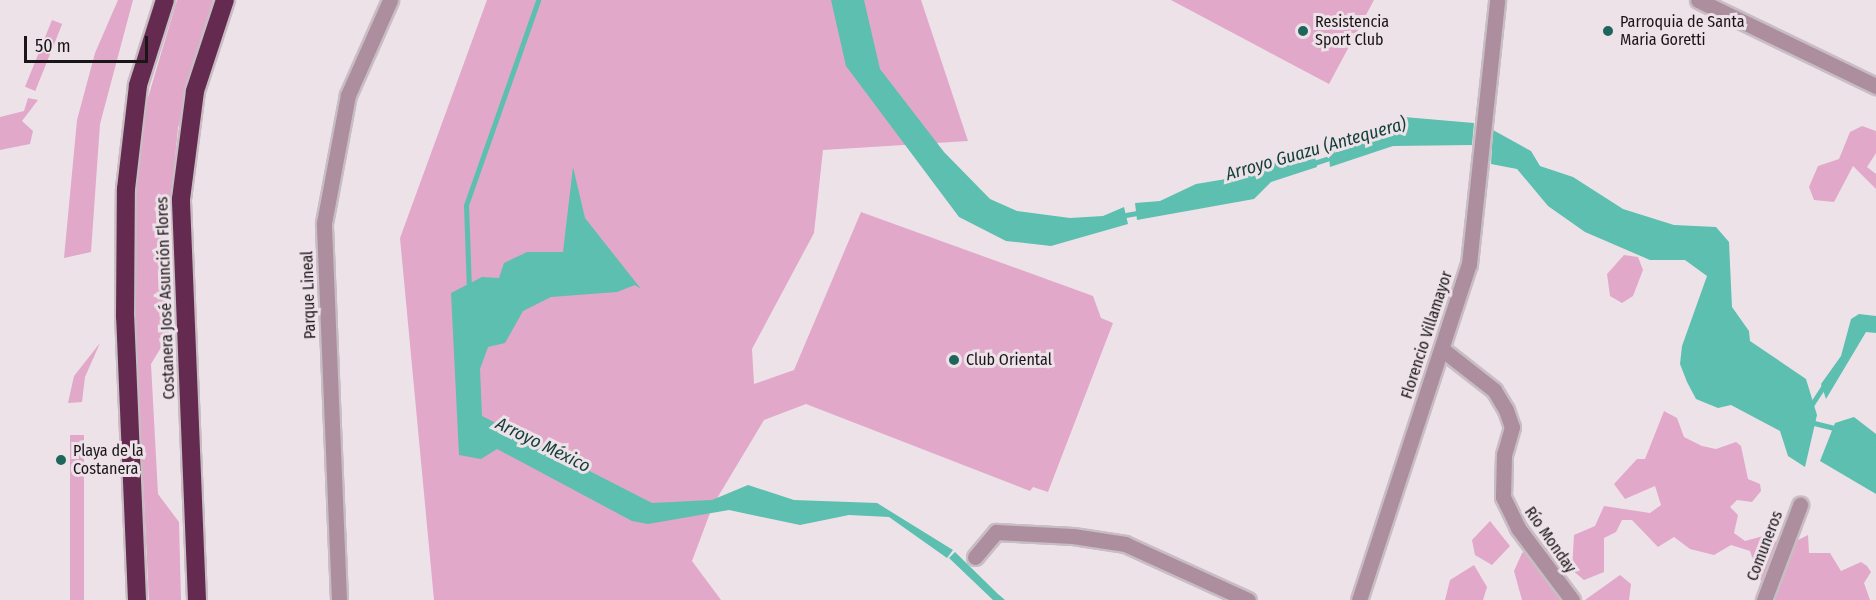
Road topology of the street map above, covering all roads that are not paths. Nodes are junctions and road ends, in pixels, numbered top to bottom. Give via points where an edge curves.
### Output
1 (165, 0) edge
2 (225, 0) edge
3 (390, 0) edge
4 (1497, 0) edge
5 (1698, 0) edge
6 (1876, 86) edge
7 (1443, 350) junction
8 (1800, 505) dead end
9 (975, 557) dead end
10 (137, 600) edge
11 (197, 600) edge
12 (339, 600) edge
13 (1248, 600) edge
14 (1359, 600) edge
15 (1572, 600) edge
16 (1764, 600) edge

1 - 10 highway via 138,86 126,189 125,317
2 - 11 highway, Costanera José Asunción Flores via 195,91 181,199
3 - 12 street, Parque Lineal via 348,95 324,223
4 - 7 street, Florencio Villamayor via 1469,264
5 - 6 street
7 - 14 street, Florencio Villamayor
7 - 15 street, Río Monday via 1494,390 1512,427 1504,455 1503,496 1518,528
8 - 16 street, Comuneros
9 - 13 street via 996,532 1073,536 1125,544

